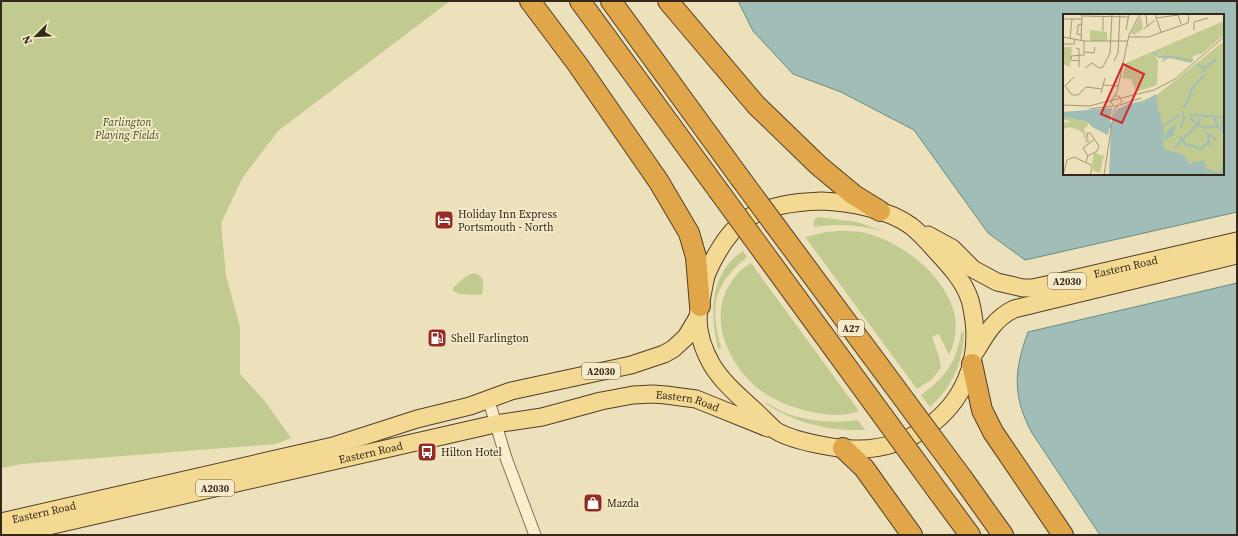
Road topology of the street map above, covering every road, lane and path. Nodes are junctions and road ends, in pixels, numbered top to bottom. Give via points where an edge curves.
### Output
1 (530, 1) edge
2 (580, 1) edge
3 (611, 1) edge
4 (668, 1) edge
5 (880, 211) junction
6 (912, 227) junction
7 (1237, 242) edge
8 (1237, 255) edge
9 (699, 312) junction
10 (973, 359) junction
11 (488, 398) junction
12 (495, 424) junction
13 (776, 431) junction
14 (843, 448) junction
15 (1, 522) edge
16 (9, 535) edge
17 (535, 535) edge
18 (912, 535) edge
19 (970, 535) edge
20 (1003, 535) edge
21 (1063, 535) edge

1 - 9 highway via 659,182 689,234 696,256
2 - 19 highway, A27, bridge
3 - 20 highway, A27, bridge
4 - 5 highway via 756,105 823,169 854,195
5 - 6 main road, Eastern Road
5 - 9 main road, Eastern Road via 821,201 780,206 755,214 736,228 724,242 707,275
6 - 7 main road, Eastern Road / A2030 via 952,248 973,269 988,278 1023,288 1052,284
6 - 10 main road via 953,270 967,292 974,322
8 - 10 main road, Eastern Road / A2030 via 1014,309 996,321 987,331
9 - 11 main road, Eastern Road / A2030 via 686,337 658,357
9 - 13 main road via 703,344 713,366 730,387
10 - 14 main road, Eastern Road via 958,395 949,408 921,431 907,440 896,443 860,450
10 - 21 highway via 986,420
11 - 12 street
11 - 15 main road, Eastern Road / A2030 via 470,406 417,419 333,446
12 - 13 main road, Eastern Road / A2030 via 542,417 601,401 653,394 696,400
12 - 16 main road, Eastern Road / A2030
12 - 17 street
13 - 14 main road, Eastern Road via 794,438
14 - 18 highway via 864,468

